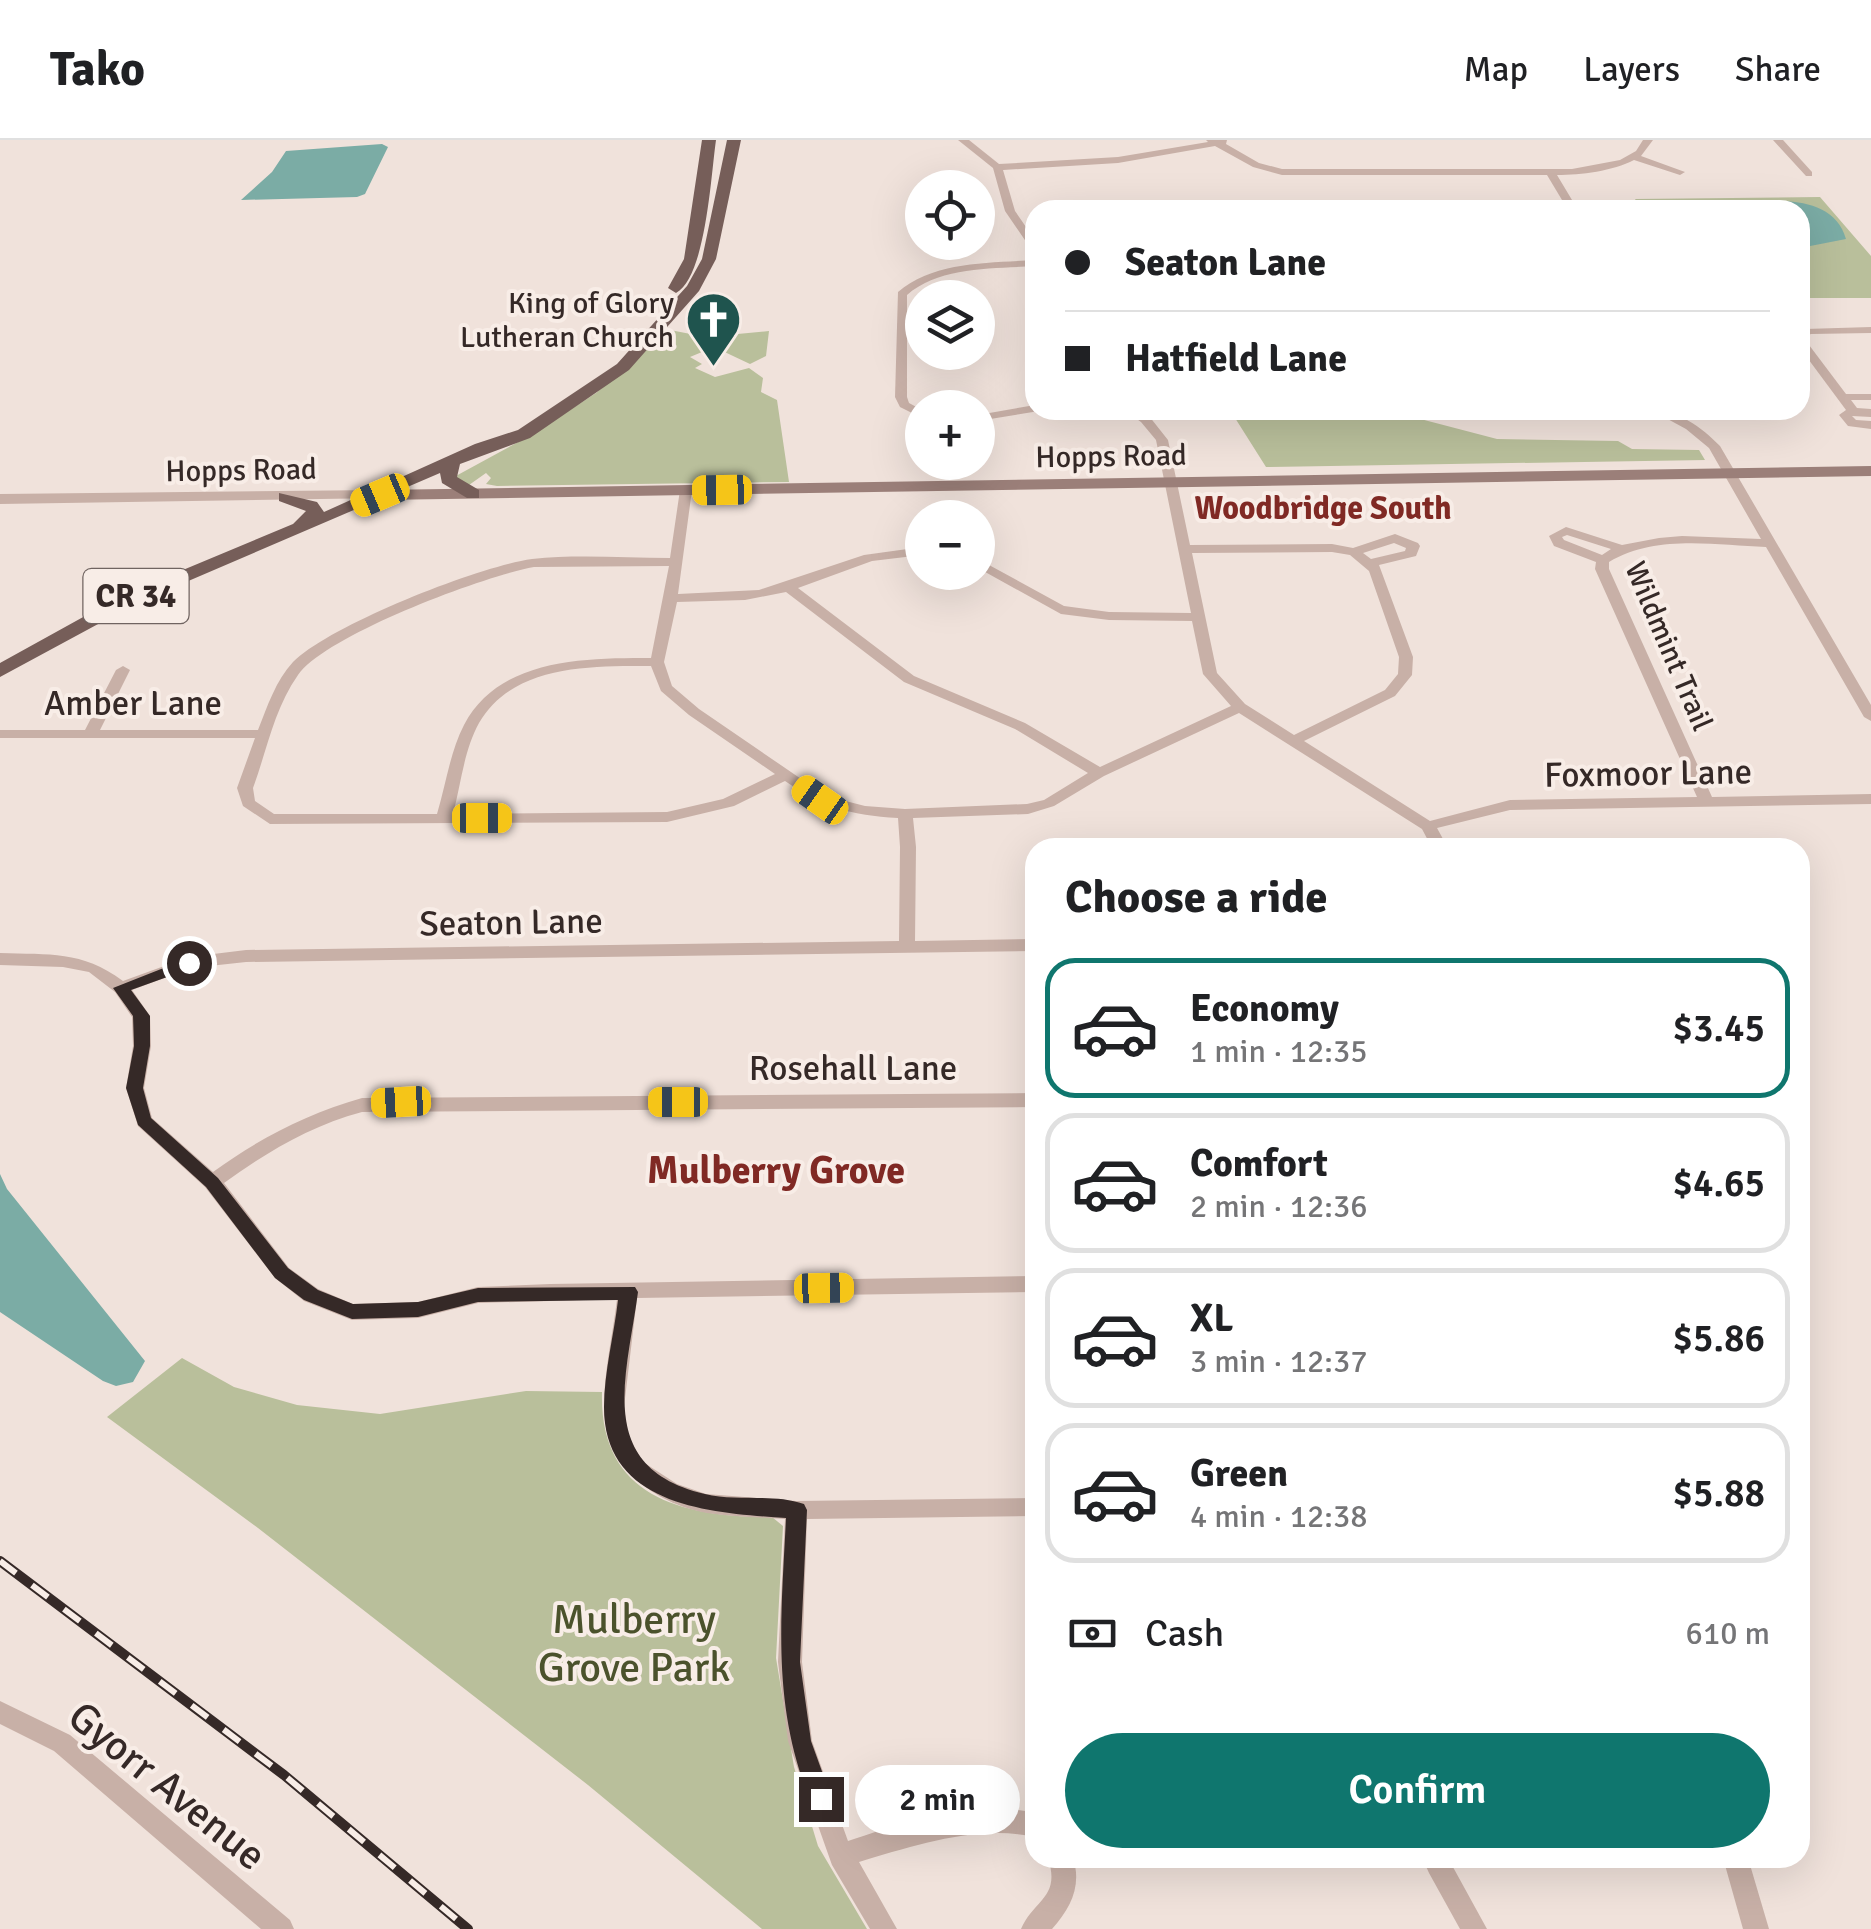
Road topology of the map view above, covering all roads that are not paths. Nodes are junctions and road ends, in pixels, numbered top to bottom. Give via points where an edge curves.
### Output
1 (709, 140) edge
2 (734, 140) edge
3 (963, 140) edge
4 (1232, 140) edge
5 (1648, 140) edge
6 (1778, 140) edge
7 (1214, 142) edge
8 (1635, 157) junction
9 (1118, 160) junction
10 (997, 167) junction
11 (1680, 172) dead end
12 (1551, 173) junction
13 (1809, 174) dead end
14 (1130, 176) dead end
15 (1567, 200) edge
16 (1025, 226) edge
17 (1025, 264) edge
18 (1871, 330) edge
19 (1810, 331) edge
20 (1810, 352) edge
21 (1842, 397) junction
22 (1871, 397) edge
23 (905, 406) edge
24 (1025, 410) edge
25 (1853, 410) junction
26 (1871, 413) edge
27 (995, 415) edge
28 (1146, 420) edge
29 (1676, 420) edge
30 (1871, 426) edge
31 (481, 448) junction
32 (452, 462) junction
33 (1871, 472) edge
34 (1728, 474) junction
35 (1170, 483) junction
36 (686, 490) junction
37 (473, 494) junction
38 (380, 495) junction
39 (284, 497) junction
40 (0, 499) edge
41 (300, 528) junction
42 (1769, 543) junction
43 (1617, 548) junction
44 (1186, 549) junction
45 (905, 552) edge
46 (1354, 552) junction
47 (1603, 560) junction
48 (675, 562) junction
49 (1369, 564) junction
50 (995, 573) edge
51 (788, 587) junction
52 (671, 598) junction
53 (1196, 617) junction
54 (657, 662) junction
55 (0, 670) edge
56 (123, 670) dead end
57 (1240, 707) junction
58 (1871, 717) edge
59 (91, 733) junction
60 (0, 734) edge
61 (266, 734) junction
62 (1293, 740) junction
63 (1099, 773) junction
64 (785, 774) junction
65 (1871, 799) edge
66 (1706, 801) junction
67 (904, 814) junction
68 (444, 818) junction
69 (1428, 826) junction
70 (1435, 838) edge
71 (1025, 945) edge
72 (907, 947) junction
73 (0, 959) edge
74 (121, 988) junction
75 (1025, 1100) edge
76 (212, 1182) junction
77 (1025, 1284) edge
78 (628, 1292) junction
79 (1025, 1507) edge
80 (796, 1510) junction
81 (0, 1712) edge
82 (1025, 1822) edge
83 (841, 1856) junction
84 (1066, 1868) edge
85 (1440, 1868) edge
86 (1739, 1868) edge
87 (1041, 1927) edge
88 (281, 1929) edge
89 (884, 1929) edge
90 (1474, 1929) edge
91 (1756, 1929) edge

1 - 31 main road, CR 34 via 691,259 658,315 644,332
2 - 31 main road, CR 34 via 716,243 694,288 667,321 606,378 524,434
3 - 10 street
4 - 7 street
5 - 8 street
6 - 13 street
7 - 9 street
7 - 12 street via 1261,166 1254,178 1282,172
8 - 11 street
8 - 12 street via 1596,170
9 - 10 street
9 - 14 street
10 - 16 street via 1010,211
12 - 15 street
17 - 23 street via 930,277 905,289
18 - 19 street
20 - 21 street
21 - 22 street
21 - 25 street
24 - 27 street
25 - 26 street
25 - 30 street via 1844,415 1848,420
28 - 35 street via 1162,440
29 - 34 street via 1704,435
31 - 32 main road, CR 34
32 - 37 main road via 448,479
32 - 38 main road, CR 34
33 - 34 main road, Hopps Road
34 - 35 main road, Hopps Road
34 - 42 street
35 - 36 main road, Hopps Road
35 - 44 street
36 - 37 main road, Hopps Road
36 - 48 street
37 - 38 main road, Hopps Road
38 - 39 street, Hopps Road
38 - 41 main road, CR 34
39 - 40 street, Hopps Road
39 - 41 main road via 315,512
41 - 55 main road, CR 34 via 130,599
42 - 43 street, Wildmint Trail
42 - 58 street
43 - 47 street, Wildmint Trail
43 - 47 street via 1566,531 1554,536
44 - 46 street
44 - 53 street
45 - 51 street via 874,553
46 - 49 street
46 - 49 street via 1395,538 1412,546 1411,552
47 - 66 street, Wildmint Trail
48 - 52 street
48 - 61 street via 534,563 458,586 308,656 288,679
49 - 62 street via 1406,657 1404,674 1390,693
50 - 53 street via 1060,610
51 - 52 street via 732,598
51 - 63 street via 910,678 1020,726
52 - 54 street
53 - 57 street via 1210,674
54 - 64 street via 666,688
54 - 68 street via 548,670 492,698 470,726
56 - 59 street
57 - 62 street
57 - 63 street
59 - 60 street, Amber Lane
59 - 61 street, Amber Lane
61 - 68 street via 244,796 270,819
62 - 69 street
63 - 67 street via 1028,809
64 - 67 street via 820,800
64 - 68 street via 747,798 691,814
65 - 66 street, Foxmoor Lane
66 - 69 street, Foxmoor Lane via 1510,805
67 - 72 street
69 - 70 street
71 - 72 street, Seaton Lane
72 - 74 street, Seaton Lane via 246,956 189,963
73 - 74 street via 94,968
74 - 76 street via 142,1016 135,1088 144,1121
75 - 76 street, Rosehall Lane via 362,1105 316,1116
76 - 78 street via 282,1273 311,1295 352,1312 418,1310 478,1295
77 - 78 street
78 - 80 street via 614,1406 618,1438 635,1468 706,1504
79 - 80 street
80 - 83 street via 790,1662 800,1741
81 - 88 street, Gyorr Avenue via 62,1743
82 - 83 street via 1004,1818
83 - 89 street
84 - 87 street via 1060,1902
85 - 90 street
86 - 91 street

